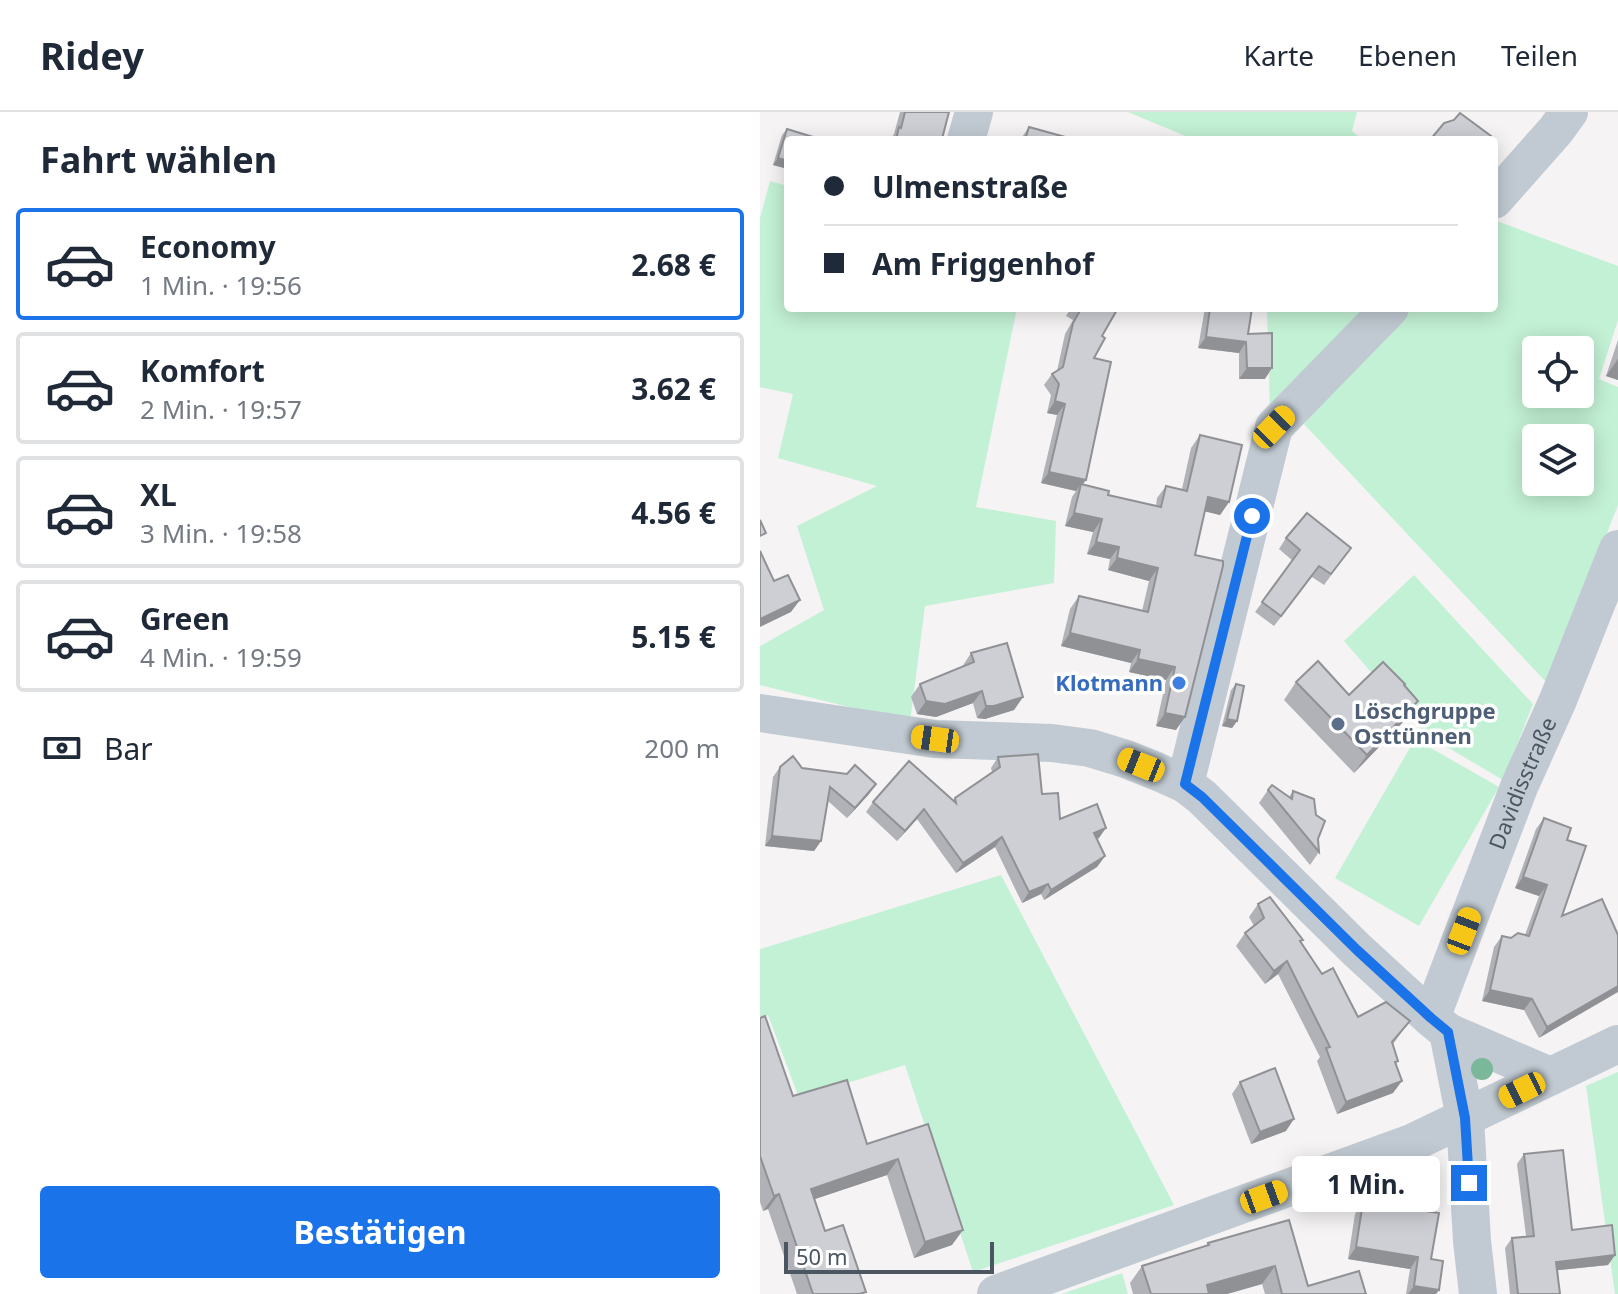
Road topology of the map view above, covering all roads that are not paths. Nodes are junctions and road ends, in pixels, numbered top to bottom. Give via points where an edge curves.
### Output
1 (974, 112) edge
2 (1569, 112) edge
3 (967, 136) edge
4 (1498, 195) edge
5 (1386, 312) edge
6 (1618, 549) edge
7 (760, 713) edge
8 (1185, 784) junction
9 (1440, 1025) junction
10 (1618, 1044) edge
11 (1550, 1076) junction
12 (1465, 1118) junction
13 (996, 1294) edge
14 (1478, 1294) edge

1 - 3 street
2 - 4 street
5 - 8 street via 1274,427
6 - 9 street, Davidisstraße via 1519,787
7 - 8 street via 935,739 1090,748
8 - 9 street
9 - 11 street
9 - 12 street
10 - 11 street
11 - 12 street
12 - 13 street via 1414,1142
12 - 14 street

